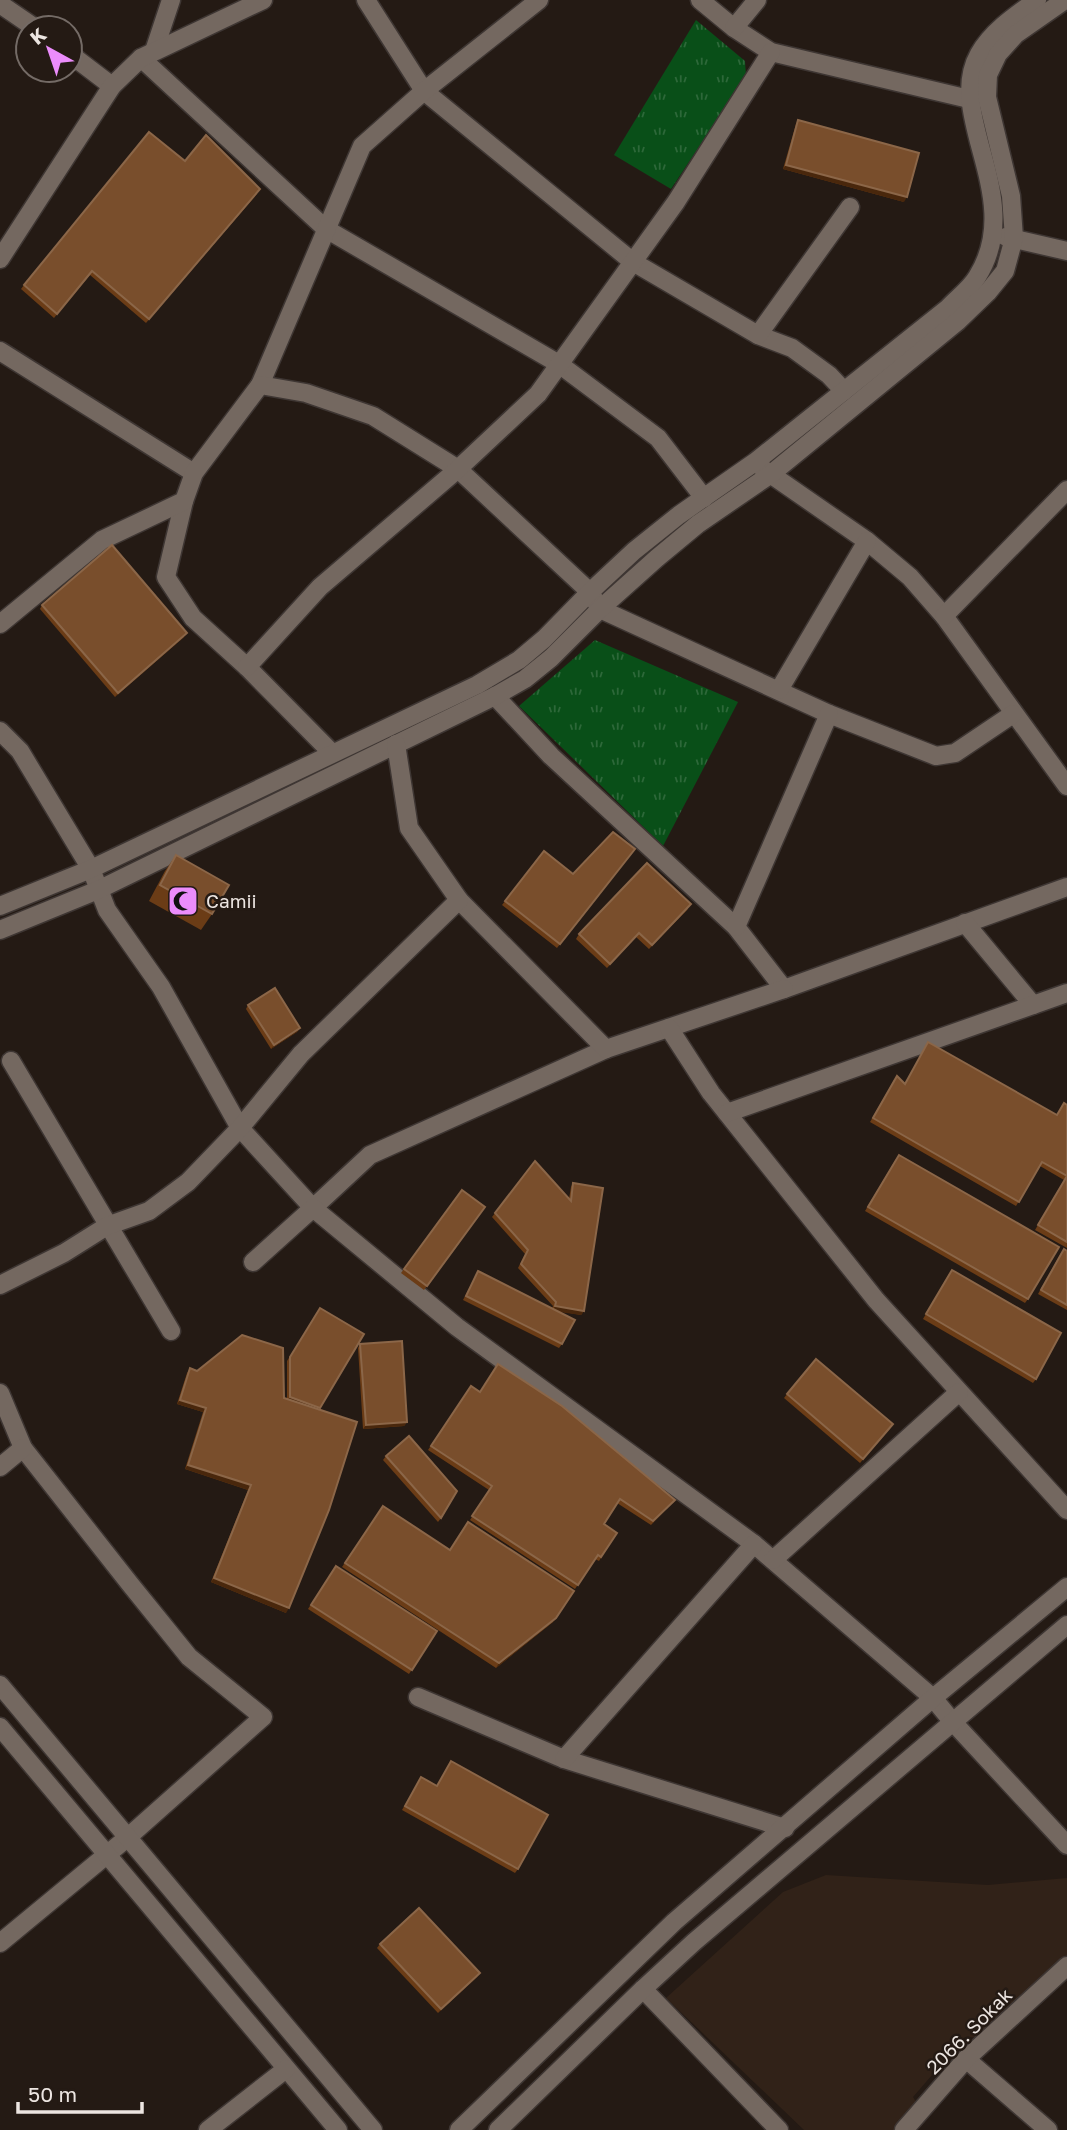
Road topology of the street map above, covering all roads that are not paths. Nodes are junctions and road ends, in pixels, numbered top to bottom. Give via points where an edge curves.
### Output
1 (171, 0) edge
2 (262, 0) edge
3 (366, 0) edge
4 (540, 0) edge
5 (700, 0) edge
6 (757, 0) edge
7 (1037, 0) edge
8 (1065, 0) edge
9 (0, 4) edge
10 (15, 14) edge
11 (734, 28) junction
12 (771, 52) junction
13 (148, 54) junction
14 (84, 65) edge
15 (112, 86) junction
16 (424, 91) junction
17 (969, 99) junction
18 (850, 207) dead end
19 (326, 229) junction
20 (992, 234) junction
21 (1014, 238) junction
22 (1067, 251) edge
23 (0, 259) edge
24 (633, 262) junction
25 (758, 335) junction
26 (0, 351) edge
27 (559, 364) junction
28 (260, 385) junction
29 (844, 391) junction
30 (755, 463) junction
31 (458, 469) junction
32 (194, 473) junction
33 (771, 474) junction
34 (1067, 490) edge
35 (704, 498) junction
36 (184, 500) junction
37 (867, 541) junction
38 (590, 592) junction
39 (600, 609) junction
40 (944, 616) junction
41 (0, 624) edge
42 (247, 667) junction
43 (779, 690) junction
44 (495, 696) junction
45 (829, 714) junction
46 (1013, 714) junction
47 (0, 731) edge
48 (396, 744) junction
49 (332, 753) junction
50 (1067, 786) edge
51 (91, 869) junction
52 (1067, 887) edge
53 (98, 890) junction
54 (459, 900) junction
55 (0, 906) edge
56 (965, 923) junction
57 (736, 927) junction
58 (0, 930) edge
59 (784, 989) junction
60 (1067, 993) edge
61 (1034, 1005) junction
62 (669, 1028) junction
63 (606, 1049) junction
64 (11, 1061) dead end
65 (727, 1113) junction
66 (240, 1128) junction
67 (313, 1208) junction
68 (107, 1226) junction
69 (253, 1262) dead end
70 (0, 1285) edge
71 (171, 1331) dead end
72 (959, 1392) junction
73 (0, 1393) edge
74 (23, 1448) junction
75 (0, 1467) edge
76 (1067, 1510) edge
77 (754, 1544) junction
78 (773, 1560) junction
79 (1067, 1587) edge
80 (1067, 1625) edge
81 (0, 1685) edge
82 (418, 1697) dead end
83 (933, 1698) junction
84 (952, 1721) junction
85 (0, 1727) edge
86 (564, 1759) junction
87 (785, 1828) junction
88 (127, 1838) junction
89 (1067, 1845) edge
90 (108, 1854) junction
91 (0, 1943) edge
92 (1067, 1966) edge
93 (643, 1989) junction
94 (966, 2059) junction
95 (286, 2069) junction
96 (208, 2130) edge
97 (338, 2130) edge
98 (373, 2130) edge
99 (459, 2130) edge
100 (498, 2130) edge
101 (779, 2130) edge
102 (904, 2130) edge
103 (1048, 2130) edge

1 - 13 street
2 - 13 street
3 - 16 street
4 - 16 street
5 - 11 street
6 - 11 street
7 - 17 street via 1006,23 979,54
8 - 21 street via 1016,34 998,54 988,75 987,97 1011,196
9 - 10 street
11 - 12 street
12 - 17 street
12 - 24 street
13 - 15 street
13 - 19 street
14 - 15 street
15 - 23 street
16 - 19 street via 362,145
16 - 24 street
17 - 20 street via 991,182
18 - 25 street
19 - 27 street
19 - 28 street
20 - 21 street
20 - 29 street via 988,256 976,279 948,308
21 - 22 street
21 - 33 street via 1005,271 958,321
24 - 25 street
24 - 27 street
25 - 29 street via 792,348
26 - 32 street
27 - 31 street via 538,394
27 - 35 street via 658,438
28 - 31 street via 306,393 373,416
28 - 32 street
29 - 30 street
30 - 33 street
30 - 35 street
31 - 38 street
31 - 42 street via 320,587
32 - 36 street
33 - 37 street
33 - 39 street via 698,524
34 - 40 street
35 - 38 street
36 - 41 street via 102,540
36 - 42 street via 166,578 193,618
37 - 40 street via 910,577
37 - 43 street
38 - 39 street
38 - 49 street via 519,660 477,685
39 - 43 street
39 - 44 street via 551,658
40 - 46 street
42 - 49 street
43 - 45 street
44 - 48 street
44 - 57 street via 551,756
45 - 46 street via 936,756 956,753
45 - 57 street
46 - 50 street
47 - 51 street via 20,751
48 - 53 street
48 - 54 street via 409,828
49 - 51 street
51 - 53 street
51 - 55 street
52 - 56 street
53 - 58 street
53 - 66 street via 161,987
54 - 63 street
54 - 66 street via 301,1054
56 - 59 street
56 - 61 street
57 - 59 street
59 - 62 street
60 - 61 street
61 - 65 street
62 - 63 street
62 - 65 street
63 - 67 street via 370,1155
64 - 68 street
65 - 72 street via 876,1300
66 - 67 street
66 - 68 street via 149,1211
67 - 69 street
67 - 77 street via 457,1327
68 - 70 street
68 - 71 street
72 - 76 street
72 - 78 street
73 - 74 street
74 - 75 street
74 - 88 street via 189,1657 263,1717
77 - 78 street
77 - 86 street
78 - 83 street
79 - 83 street
80 - 84 street
81 - 88 street
82 - 86 street
83 - 84 street
83 - 87 street
84 - 89 street
84 - 93 street
85 - 90 street
86 - 87 street
87 - 99 street via 674,1922
88 - 90 street
88 - 98 street
90 - 91 street
90 - 95 street
92 - 94 street, 2066. Sokak
93 - 100 street
93 - 101 street
94 - 102 street, 2066. Sokak
94 - 103 street
95 - 96 street
95 - 97 street

